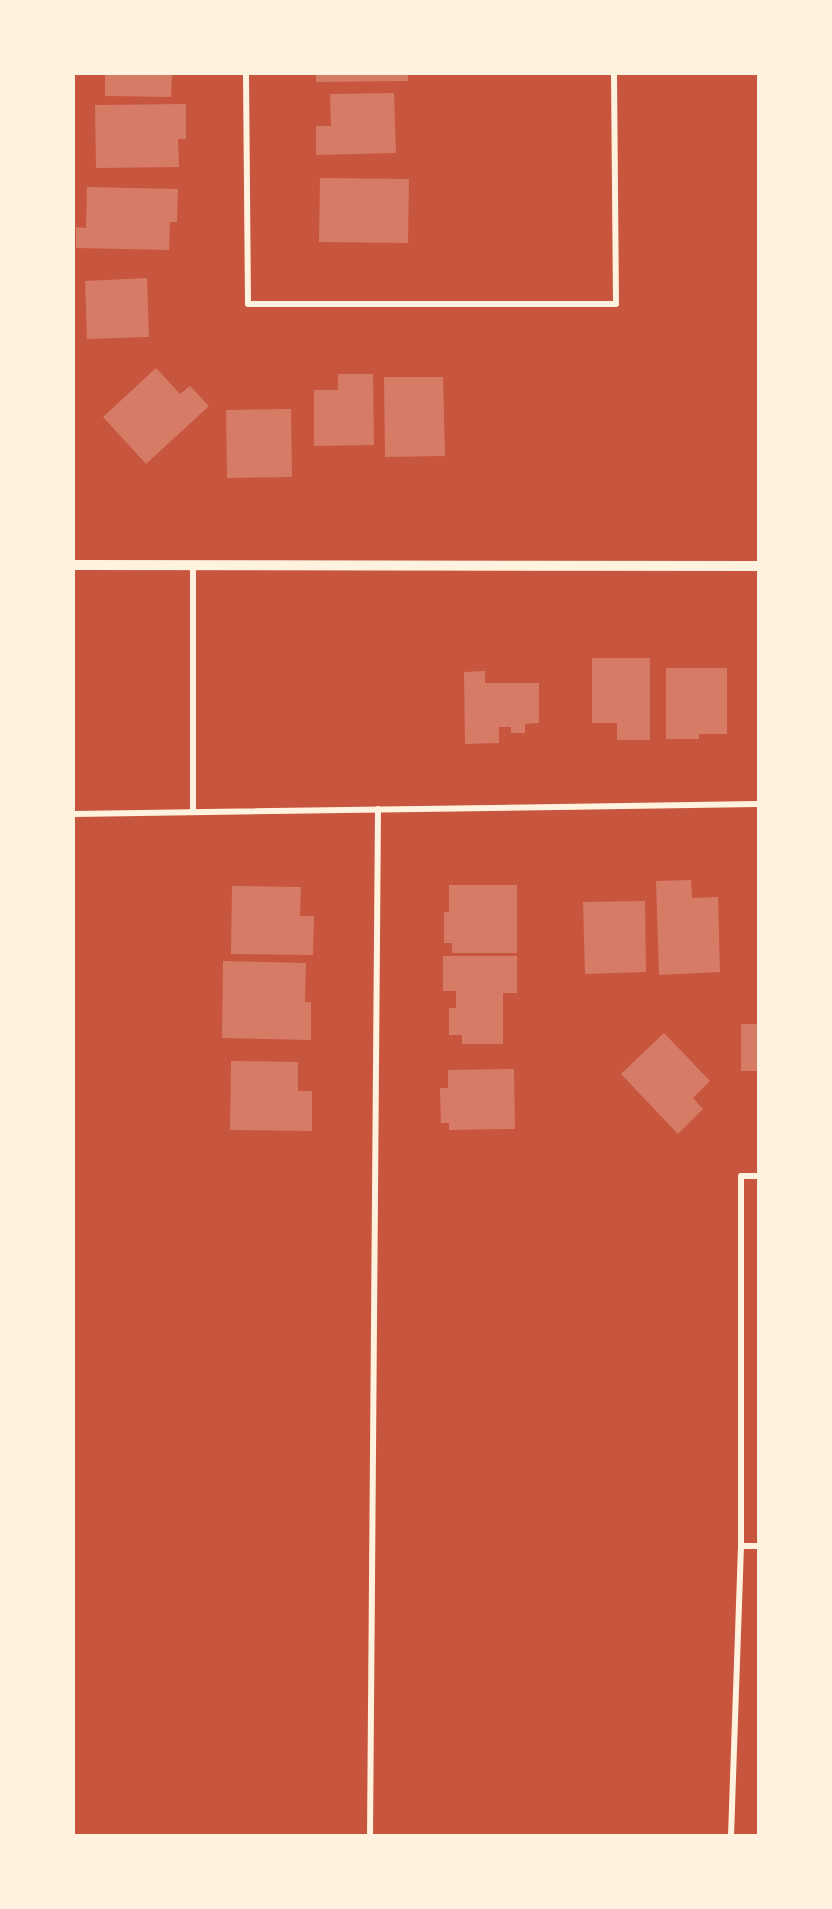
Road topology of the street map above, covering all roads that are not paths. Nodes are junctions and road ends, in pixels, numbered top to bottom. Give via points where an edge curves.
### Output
1 (246, 74) edge
2 (614, 74) edge
3 (74, 565) edge
4 (193, 565) junction
5 (759, 566) edge
6 (759, 804) edge
7 (378, 809) junction
8 (193, 812) junction
9 (74, 814) edge
10 (759, 1176) edge
11 (741, 1546) junction
12 (759, 1546) edge
13 (370, 1836) edge
14 (731, 1836) edge

1 - 2 street via 248,304 616,304
3 - 4 street
4 - 5 street
4 - 8 street
6 - 7 street
7 - 8 street
7 - 13 street
8 - 9 street
10 - 11 street via 741,1176
11 - 12 street
11 - 14 street

